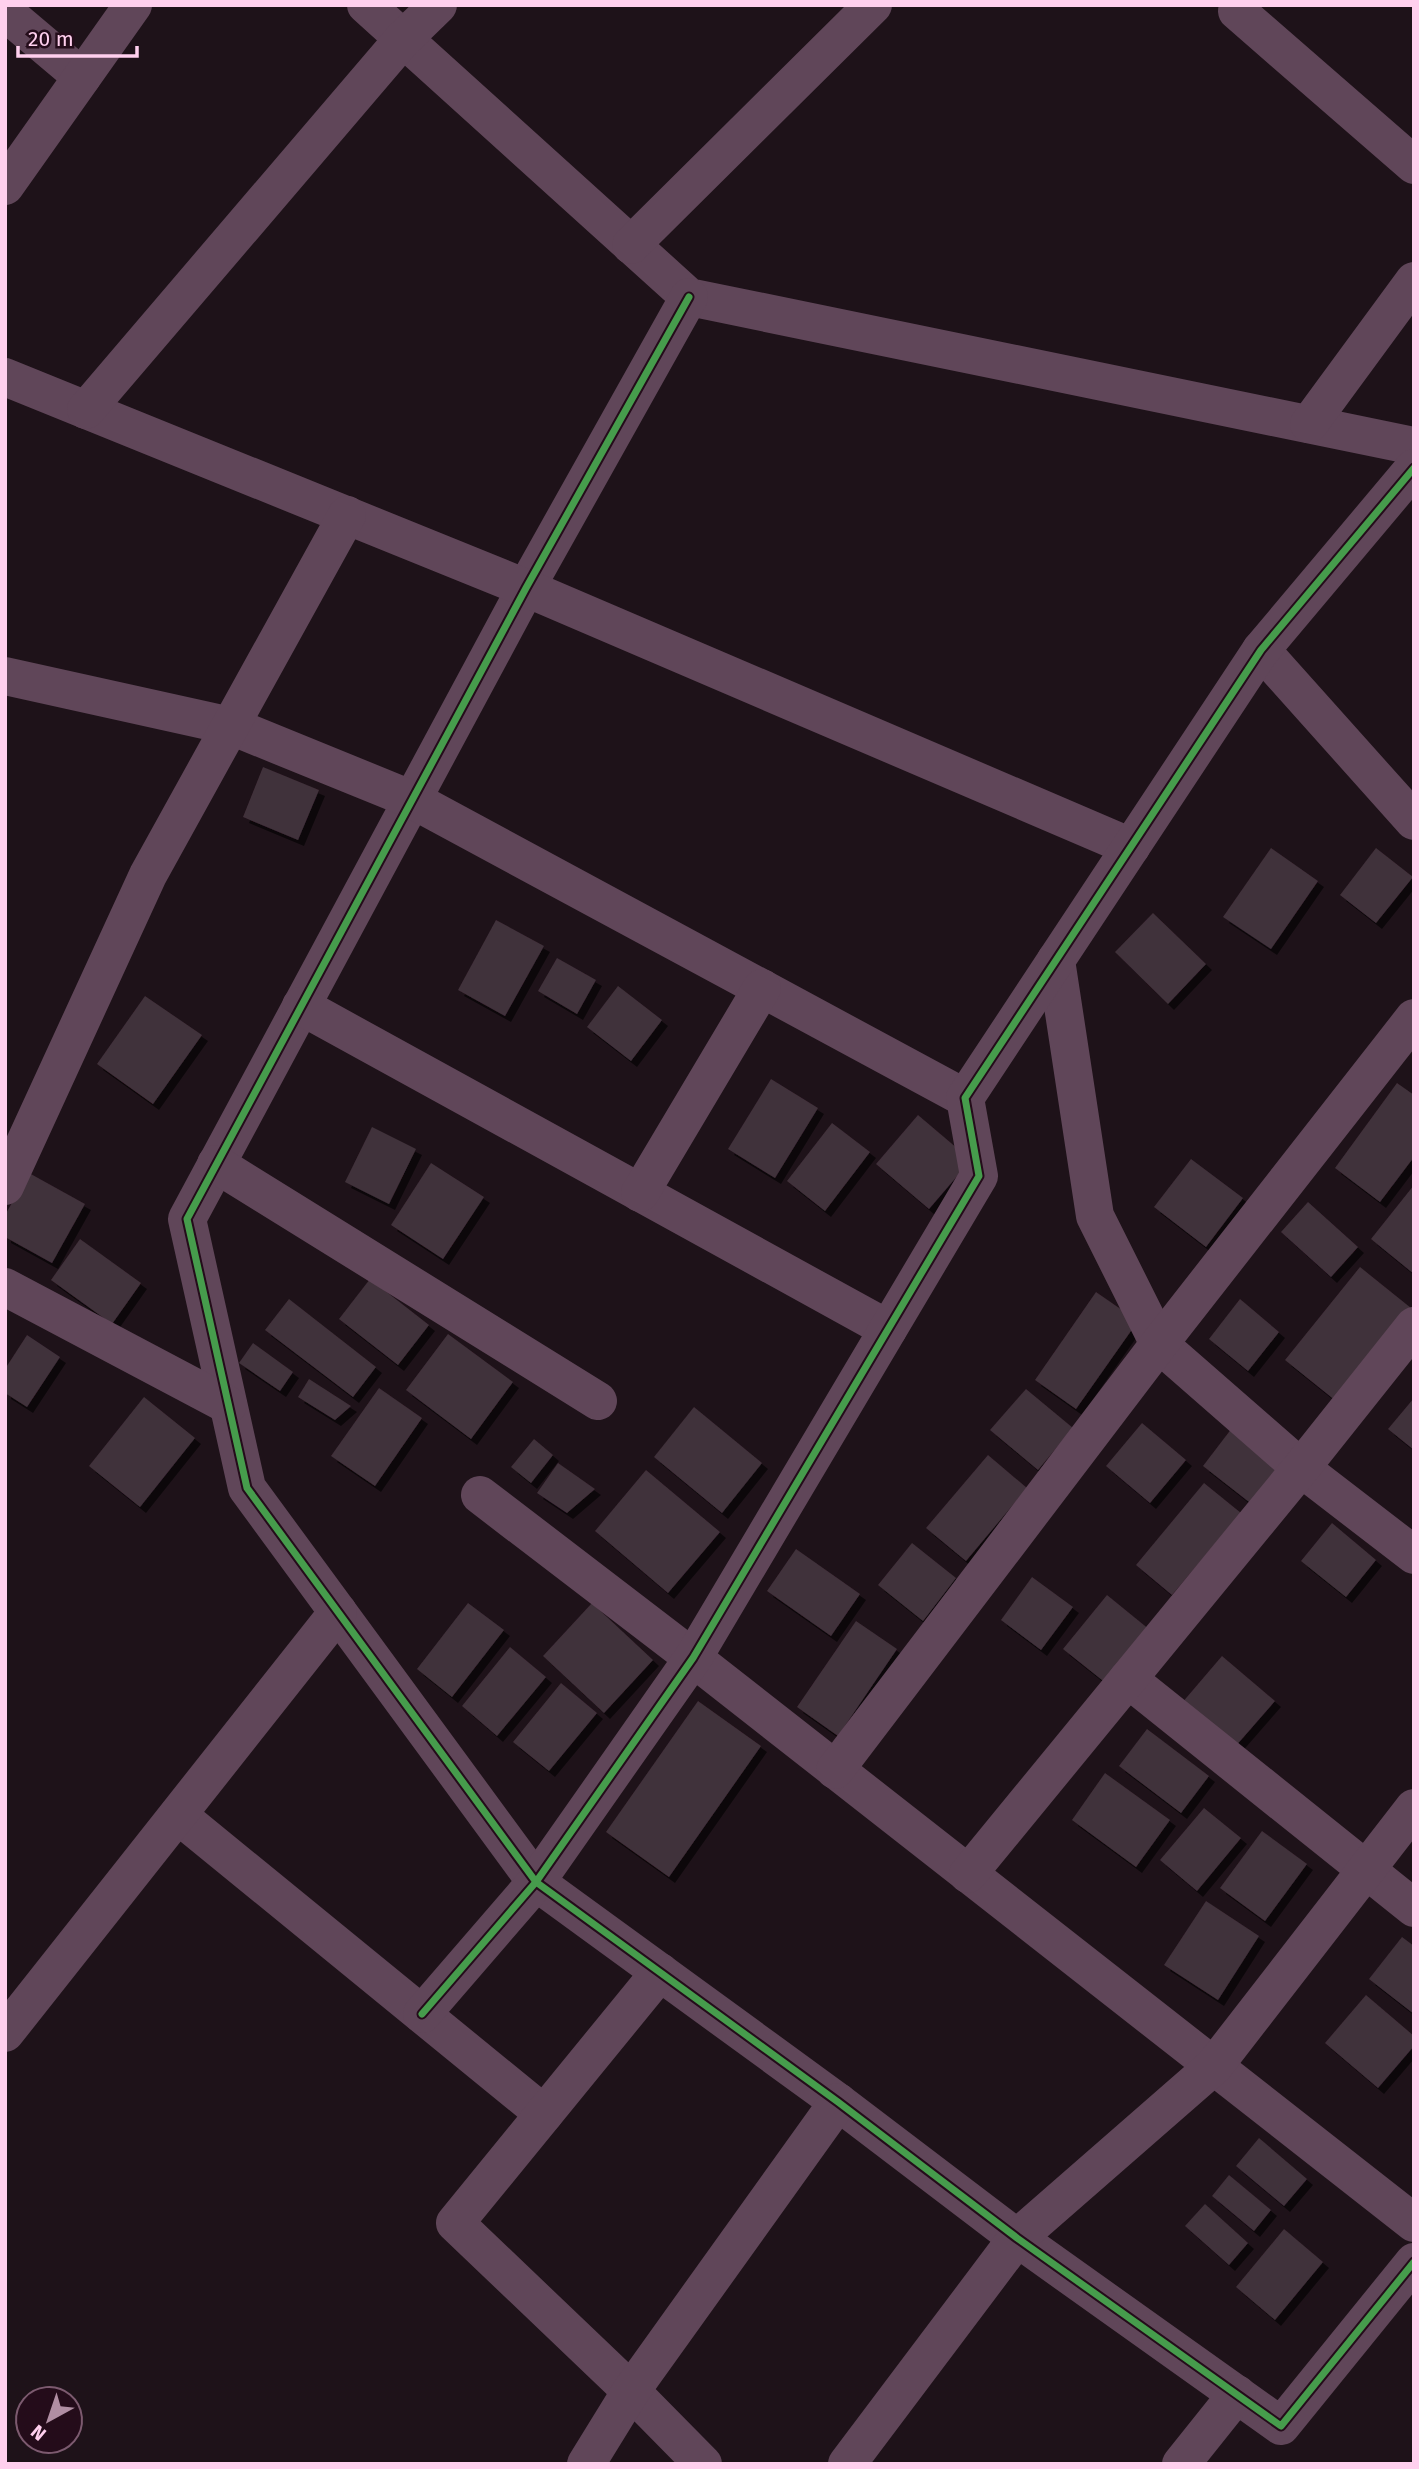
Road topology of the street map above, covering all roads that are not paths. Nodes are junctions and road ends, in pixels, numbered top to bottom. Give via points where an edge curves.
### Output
1 (133, 5) edge
2 (366, 5) edge
3 (438, 5) edge
4 (873, 5) edge
5 (1237, 11) dead end
6 (8, 21) edge
7 (403, 38) junction
8 (82, 77) junction
9 (1414, 165) edge
10 (5, 186) edge
11 (631, 245) junction
12 (1414, 281) edge
13 (689, 297) junction
14 (5, 377) edge
15 (86, 410) junction
16 (1309, 424) junction
17 (1414, 446) edge
18 (1414, 468) edge
19 (347, 514) junction
20 (526, 587) junction
21 (1261, 650) junction
22 (5, 676) edge
23 (231, 726) junction
24 (413, 800) junction
25 (1414, 821) edge
26 (1130, 847) junction
27 (1056, 960) junction
28 (762, 988) junction
29 (301, 1006) junction
30 (1414, 1018) edge
31 (965, 1098) junction
32 (216, 1164) junction
33 (5, 1186) edge
34 (640, 1193) junction
35 (5, 1287) edge
36 (1414, 1326) edge
37 (888, 1329) junction
38 (1159, 1344) junction
39 (598, 1401) dead end
40 (229, 1405) junction
41 (1301, 1468) junction
42 (480, 1495) dead end
43 (1414, 1555) edge
44 (338, 1612) junction
45 (693, 1658) junction
46 (1128, 1679) junction
47 (835, 1770) junction
48 (1414, 1808) edge
49 (178, 1815) junction
50 (1366, 1869) junction
51 (968, 1874) junction
52 (536, 1882) junction
53 (1414, 1908) edge
54 (660, 1972) junction
55 (422, 2014) junction
56 (5, 2033) edge
57 (1213, 2066) junction
58 (838, 2102) junction
59 (544, 2114) junction
60 (1414, 2222) edge
61 (1017, 2238) junction
62 (1414, 2262) edge
63 (631, 2391) junction
64 (1237, 2393) junction
65 (586, 2464) edge
66 (703, 2464) edge
67 (847, 2464) edge
68 (1181, 2464) edge

1 - 8 street
2 - 7 street
3 - 7 street
4 - 11 street
5 - 9 street
6 - 8 street
7 - 11 street
7 - 15 street
8 - 10 street
11 - 13 street
12 - 16 street
13 - 16 street
13 - 20 street
14 - 15 street
15 - 19 street
16 - 17 street
18 - 21 street
19 - 20 street
19 - 23 street
20 - 24 street
20 - 26 street
21 - 25 street
21 - 26 street
22 - 23 street
23 - 24 street
23 - 33 street via 148,875
24 - 28 street
24 - 29 street
26 - 27 street
27 - 31 street
27 - 38 street via 1095,1216
28 - 31 street
28 - 34 street
29 - 32 street
29 - 34 street
30 - 38 street
31 - 37 street via 979,1175
32 - 39 street
32 - 40 street via 187,1219
34 - 37 street
35 - 40 street
36 - 41 street
37 - 45 street
38 - 41 street
38 - 47 street
40 - 44 street via 247,1488
41 - 43 street
41 - 46 street
42 - 45 street
44 - 49 street
44 - 52 street
45 - 47 street
45 - 52 street
46 - 50 street
46 - 51 street
47 - 51 street
48 - 50 street
49 - 55 street
49 - 56 street
50 - 53 street
50 - 57 street
51 - 57 street
52 - 54 street
52 - 55 street
54 - 58 street
54 - 59 street
55 - 59 street
57 - 60 street
57 - 61 street
58 - 61 street
58 - 63 street
59 - 63 street via 455,2223
61 - 64 street
61 - 67 street
62 - 64 street via 1281,2426
63 - 65 street
63 - 66 street
64 - 68 street

